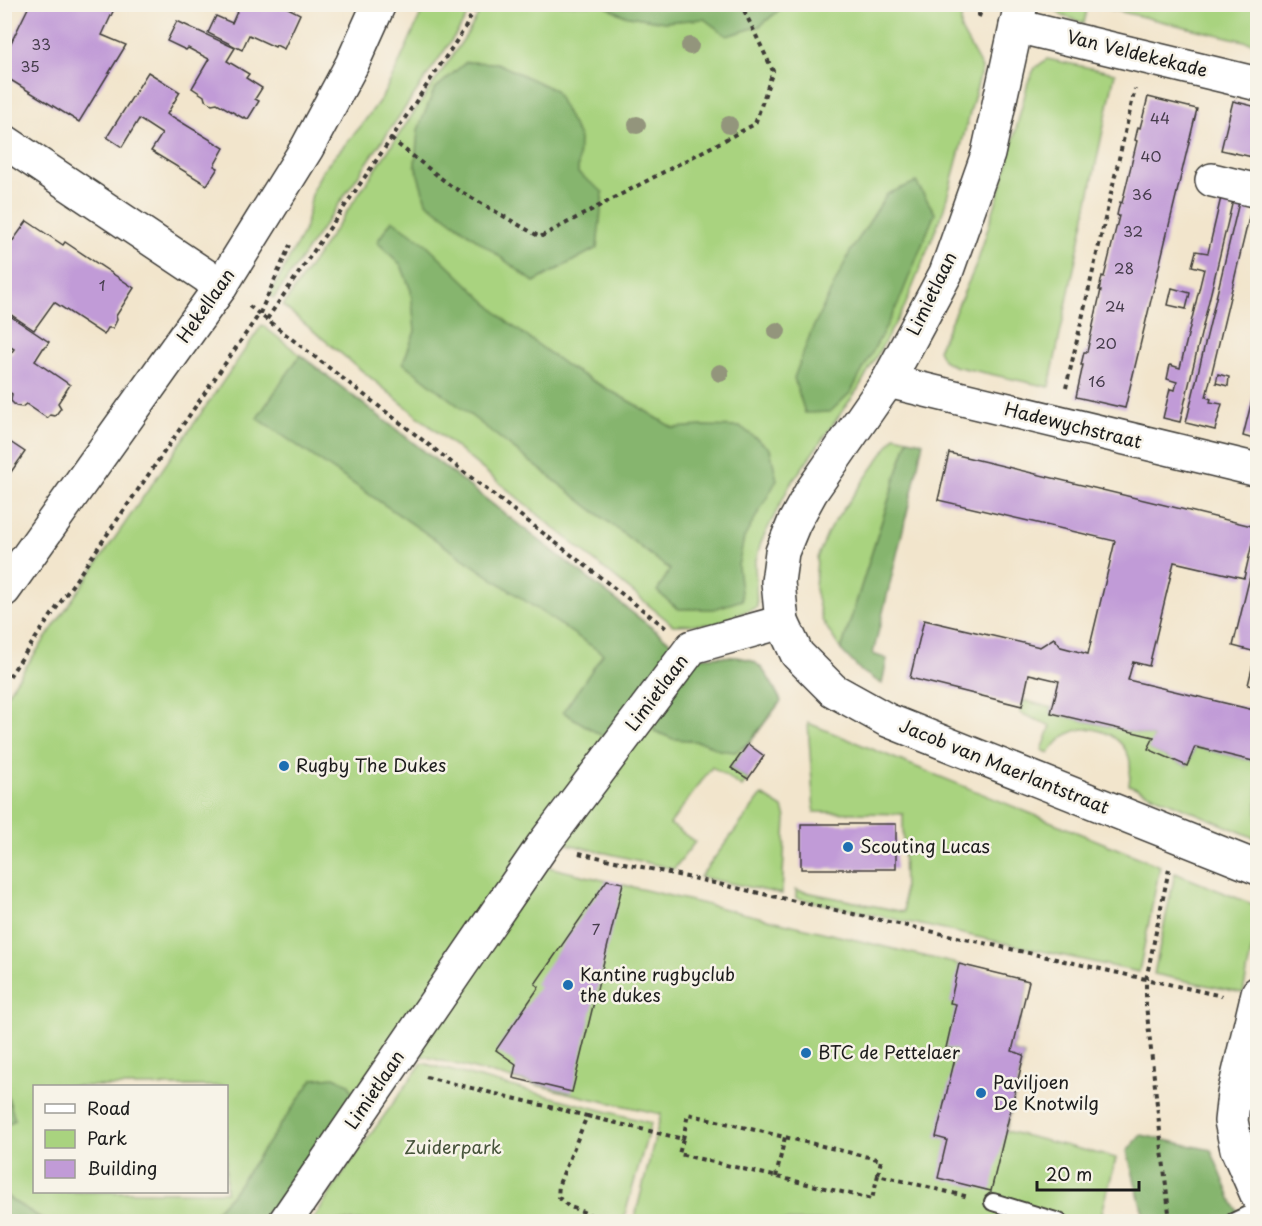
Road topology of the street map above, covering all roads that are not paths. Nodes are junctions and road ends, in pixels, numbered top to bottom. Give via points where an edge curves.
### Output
1 (379, 4) edge
2 (1019, 15) edge
3 (1257, 84) edge
4 (4, 141) edge
5 (1212, 180) dead end
6 (1257, 191) edge
7 (221, 286) junction
8 (888, 381) junction
9 (1257, 470) edge
10 (4, 590) edge
11 (782, 622) junction
12 (1257, 868) edge
13 (1256, 998) edge
14 (1256, 1195) edge
15 (993, 1202) road end
16 (285, 1221) edge
17 (1059, 1221) edge
18 (1233, 1221) edge

1 - 7 street, Hekellaan via 307,148
2 - 3 street, Van Veldekekade via 1142,56
2 - 8 street, Limietlaan via 988,154 954,251
4 - 7 street
5 - 6 street
7 - 10 street, Hekellaan
8 - 9 street, Hadewychstraat
8 - 11 street, Limietlaan via 811,492 794,524 782,552 778,582
11 - 12 street, Jacob van Maerlantstraat via 797,654 833,690 887,720
11 - 16 street, Limietlaan via 692,648 543,845
13 - 14 street via 1231,1121 1237,1149
14 - 18 lane
15 - 17 lane

